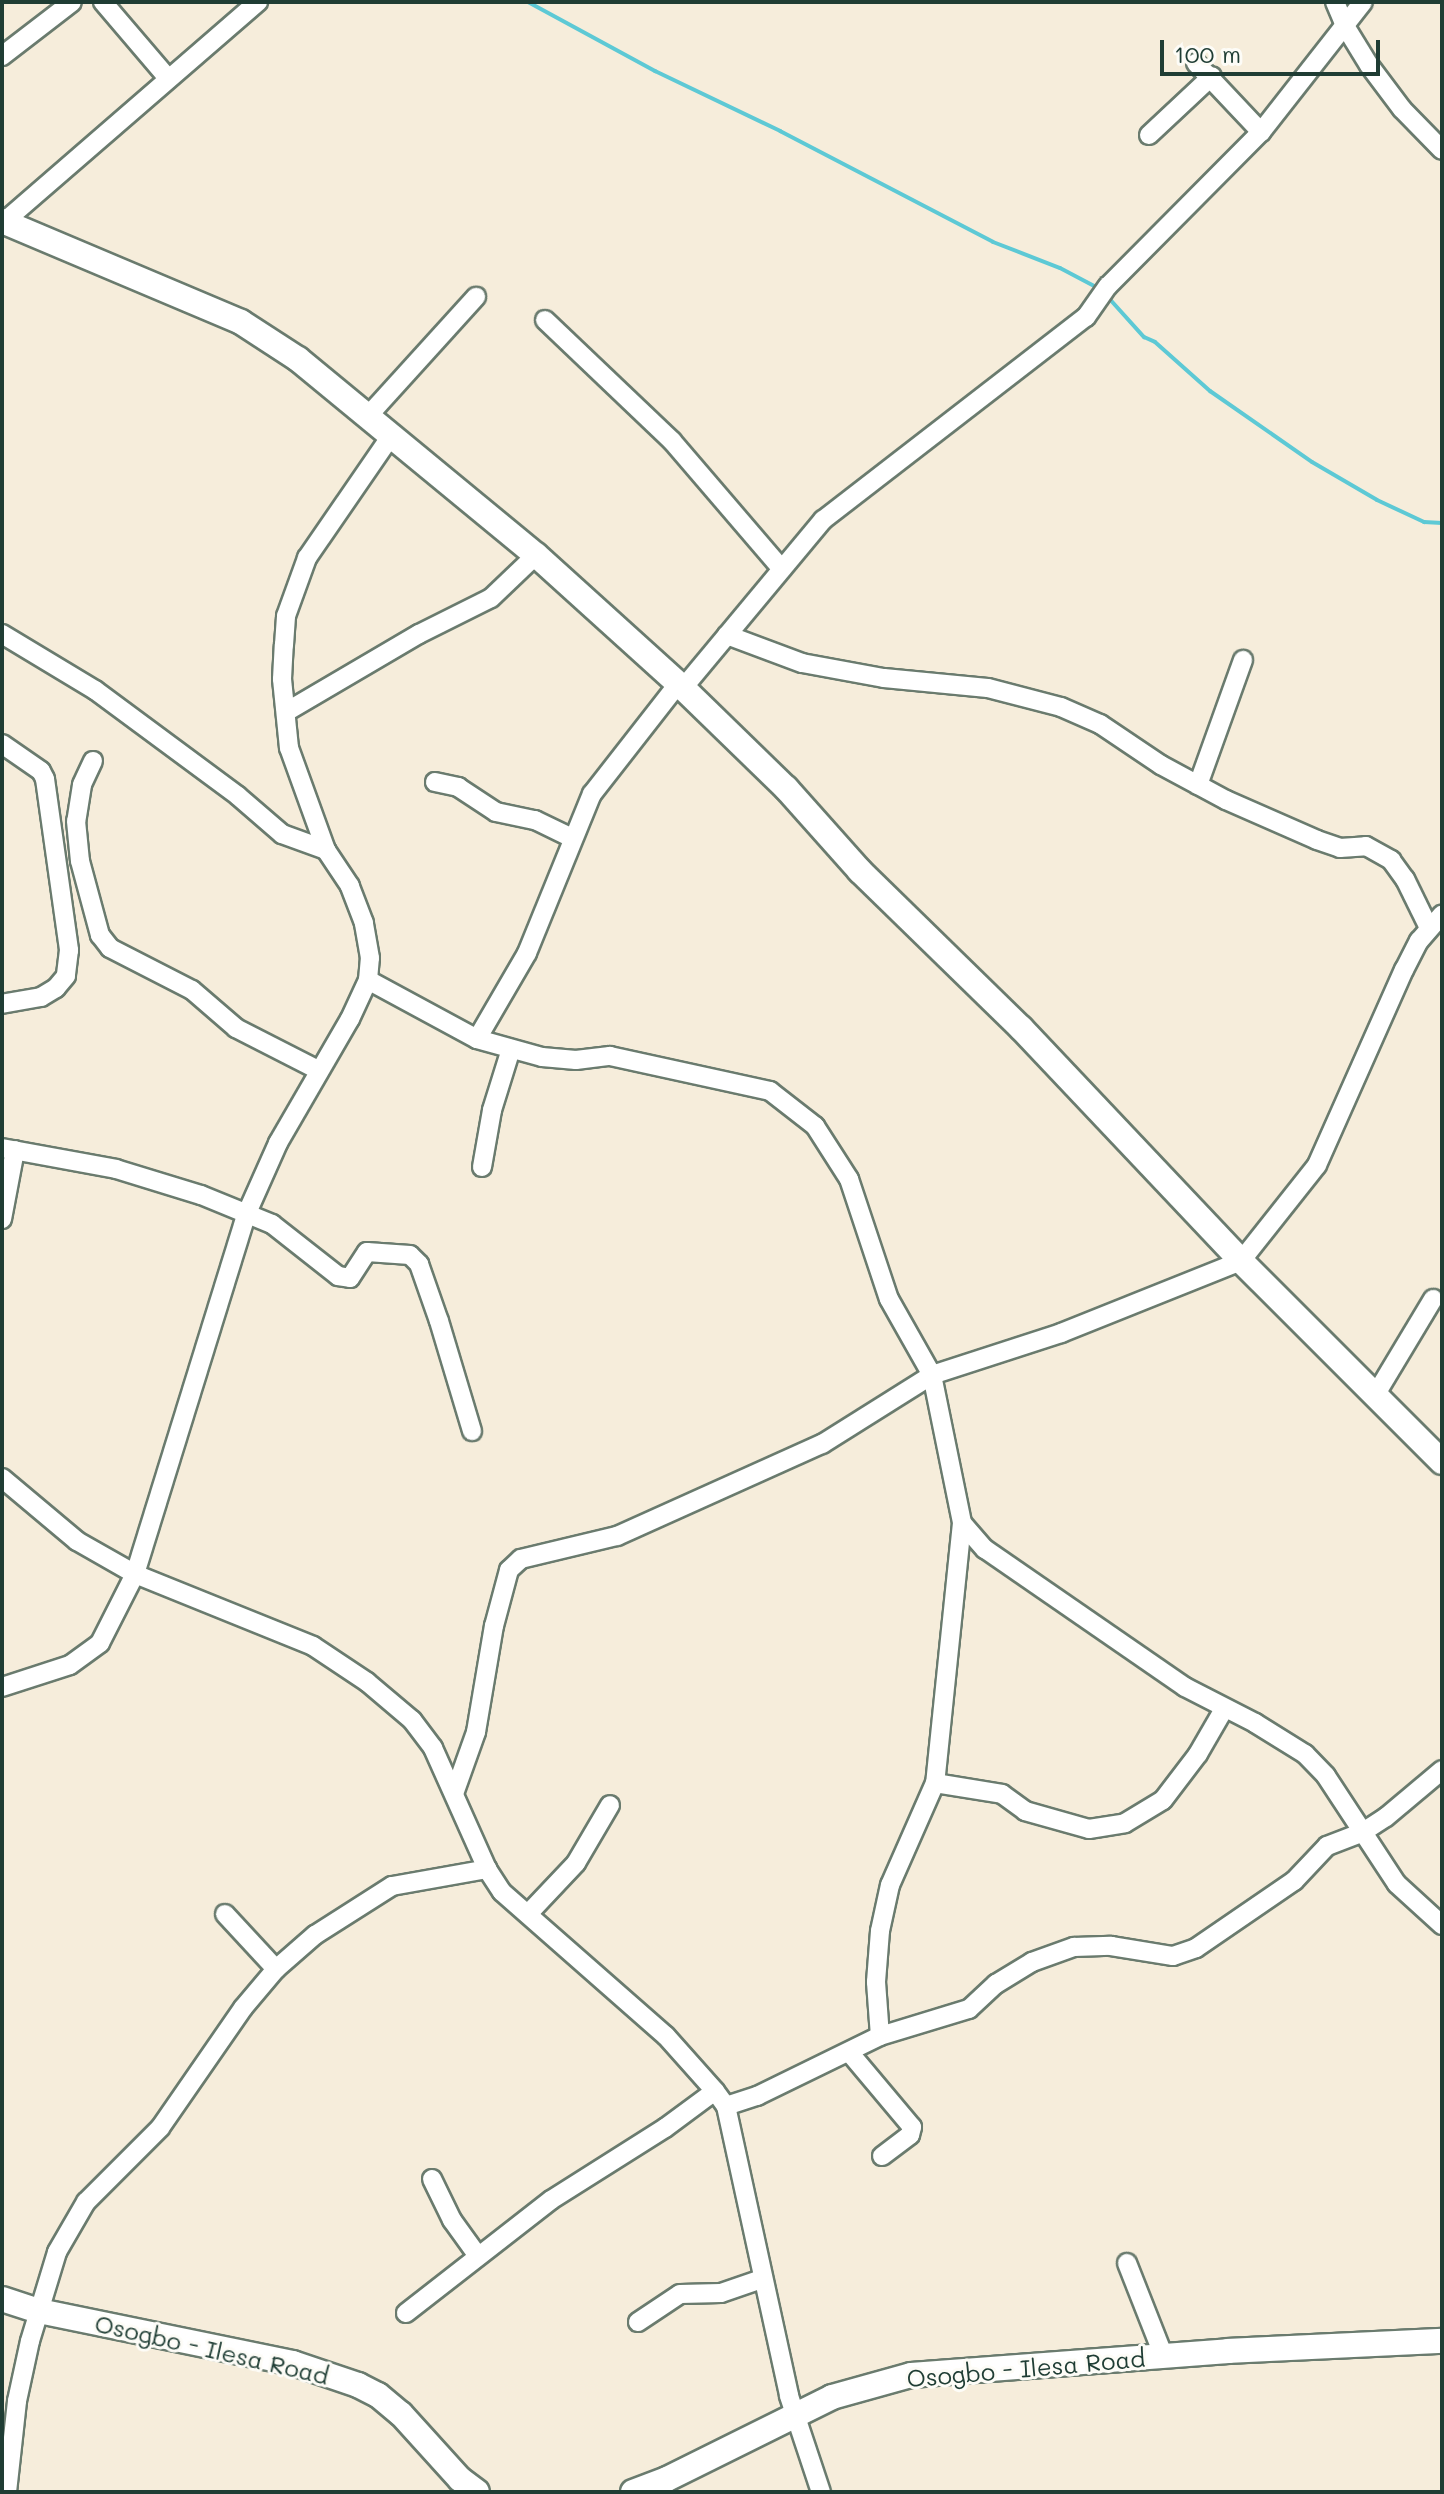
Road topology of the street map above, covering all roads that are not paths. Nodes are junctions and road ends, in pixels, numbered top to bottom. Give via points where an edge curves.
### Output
1 (72, 2) edge
2 (103, 2) edge
3 (258, 2) edge
4 (1335, 2) edge
5 (1363, 2) edge
6 (1345, 26) junction
7 (2, 56) edge
8 (1196, 63) dead end
9 (1212, 76) junction
10 (167, 77) junction
11 (1261, 132) junction
12 (1149, 135) dead end
13 (1442, 150) edge
14 (3, 221) edge
15 (476, 297) dead end
16 (545, 320) dead end
17 (368, 416) junction
18 (391, 436) junction
19 (536, 555) junction
20 (781, 568) junction
21 (2, 634) edge
22 (727, 635) junction
23 (1243, 660) dead end
24 (681, 686) junction
25 (286, 712) junction
26 (2, 744) edge
27 (93, 761) dead end
28 (435, 782) dead end
29 (1198, 785) junction
30 (572, 838) junction
31 (326, 850) junction
32 (1436, 922) edge
33 (368, 980) junction
34 (2, 1004) edge
35 (477, 1039) junction
36 (511, 1049) junction
37 (318, 1070) junction
38 (9, 1149) edge
39 (482, 1167) dead end
40 (246, 1215) junction
41 (2, 1219) edge
42 (1241, 1261) junction
43 (1433, 1299) dead end
44 (932, 1375) junction
45 (1376, 1394) junction
46 (472, 1431) dead end
47 (1442, 1462) edge
48 (2, 1478) edge
49 (962, 1523) junction
50 (135, 1574) junction
51 (2, 1687) edge
52 (1224, 1709) junction
53 (1442, 1770) edge
54 (935, 1783) junction
55 (455, 1791) junction
56 (610, 1805) dead end
57 (1363, 1832) junction
58 (487, 1869) junction
59 (225, 1914) dead end
60 (528, 1914) junction
61 (1442, 1925) edge
62 (276, 1969) junction
63 (880, 2036) junction
64 (849, 2052) junction
65 (720, 2098) junction
66 (882, 2156) dead end
67 (432, 2179) dead end
68 (478, 2256) junction
69 (1127, 2263) dead end
70 (762, 2279) junction
71 (2, 2299) edge
72 (39, 2311) junction
73 (406, 2313) dead end
74 (638, 2322) dead end
75 (1442, 2341) edge
76 (1164, 2357) junction
77 (796, 2413) junction
78 (7, 2492) edge
79 (477, 2492) edge
80 (633, 2492) edge
81 (821, 2492) edge

1 - 7 street
2 - 10 street
3 - 10 street
4 - 6 street
5 - 6 street
6 - 11 street
6 - 13 street via 1402,109
8 - 9 street
9 - 11 street
9 - 12 street
10 - 14 street
11 - 20 street via 1108,286 1086,317 823,520
14 - 17 main road via 241,322 298,359
15 - 17 street
16 - 20 street via 672,441
17 - 18 main road
18 - 19 main road
18 - 25 street via 323,530 296,583 286,616
19 - 24 main road
19 - 25 street via 491,598
20 - 22 street
21 - 31 street via 86,686 282,834
22 - 24 street
22 - 29 street via 802,663 988,688 1048,703 1100,724
23 - 29 street
24 - 30 street via 592,794
24 - 42 main road via 1021,1028
25 - 31 street via 289,748
26 - 34 street via 45,779 69,950 66,976 56,988 41,997
27 - 37 street via 82,785 76,821 80,861 100,935 110,948 192,990 236,1028
28 - 30 street via 458,787 496,812 535,820
29 - 32 street via 1317,840 1340,848 1366,846 1391,860
30 - 35 street via 527,953
31 - 33 street via 350,886 364,923
32 - 42 street via 1404,970 1317,1165
33 - 35 street
33 - 37 street
35 - 36 street
36 - 39 street
36 - 44 street via 576,1060 610,1056 741,1082 770,1091 798,1111 832,1147 849,1179 889,1299
37 - 40 street
38 - 40 street via 152,1178
38 - 41 street
40 - 46 street via 272,1224 338,1276 350,1278 367,1252 410,1255 439,1321
40 - 50 street
42 - 44 street via 1061,1333
42 - 45 main road
43 - 45 street
44 - 49 street
44 - 55 street via 822,1444 617,1536 521,1559 504,1582 476,1732
45 - 47 main road
48 - 50 street via 77,1541
49 - 52 street via 985,1549
49 - 54 street
50 - 51 street via 100,1643 70,1665
50 - 55 street via 313,1646 367,1682 412,1720
52 - 54 street via 1163,1800 1125,1823 1089,1829 1025,1811 1002,1794
52 - 57 street via 1305,1754
53 - 57 street
54 - 63 street via 890,1885 876,1982
55 - 58 street
56 - 60 street via 576,1863
57 - 61 street via 1397,1884
57 - 63 street via 1327,1846 1294,1881 1196,1948 1173,1956 1111,1946 1074,1947 1032,1962 969,2009
58 - 60 street via 502,1892
58 - 62 street via 392,1886 315,1935
59 - 62 street
60 - 65 street via 666,2036
62 - 72 street via 160,2128 86,2202 57,2252
63 - 64 street
64 - 65 street via 757,2096
64 - 66 street via 912,2127 910,2135
65 - 68 street via 551,2200
65 - 70 street
67 - 68 street
68 - 73 street
69 - 76 street
70 - 74 street via 721,2293 680,2294
70 - 77 street
71 - 72 main road, Osogbo - Ilesa Road
72 - 78 street via 17,2401
72 - 79 main road, Osogbo - Ilesa Road via 293,2363 358,2385 401,2414
75 - 76 main road, Osogbo - Ilesa Road
76 - 77 main road, Osogbo - Ilesa Road via 911,2375
77 - 80 main road, Osogbo - Ilesa Road
77 - 81 street

